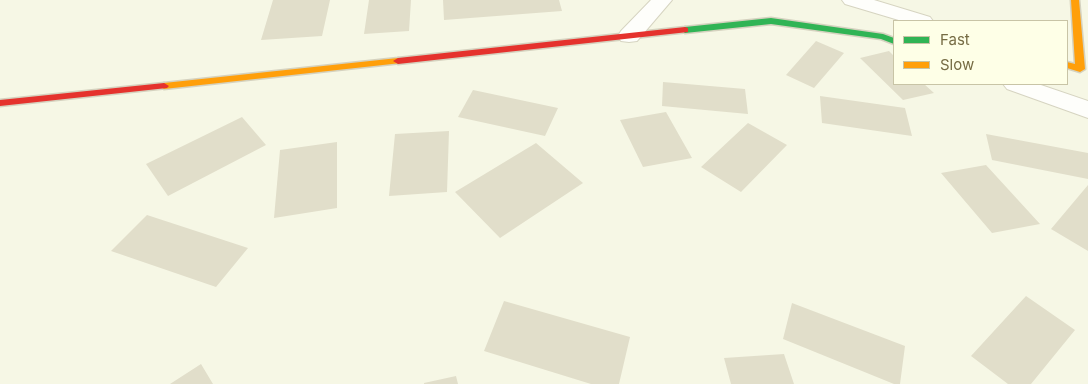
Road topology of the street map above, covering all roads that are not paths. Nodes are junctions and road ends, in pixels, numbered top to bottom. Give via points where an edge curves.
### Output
1 (662, 0) edge
2 (852, 0) edge
3 (1075, 0) edge
4 (920, 20) edge
5 (629, 36) junction
6 (893, 41) edge
7 (1068, 65) edge
8 (1018, 85) edge
9 (0, 103) edge
10 (1088, 110) edge

1 - 5 street
2 - 4 street
3 - 7 street via 1080,69
5 - 6 street via 771,21
5 - 9 street
8 - 10 street

